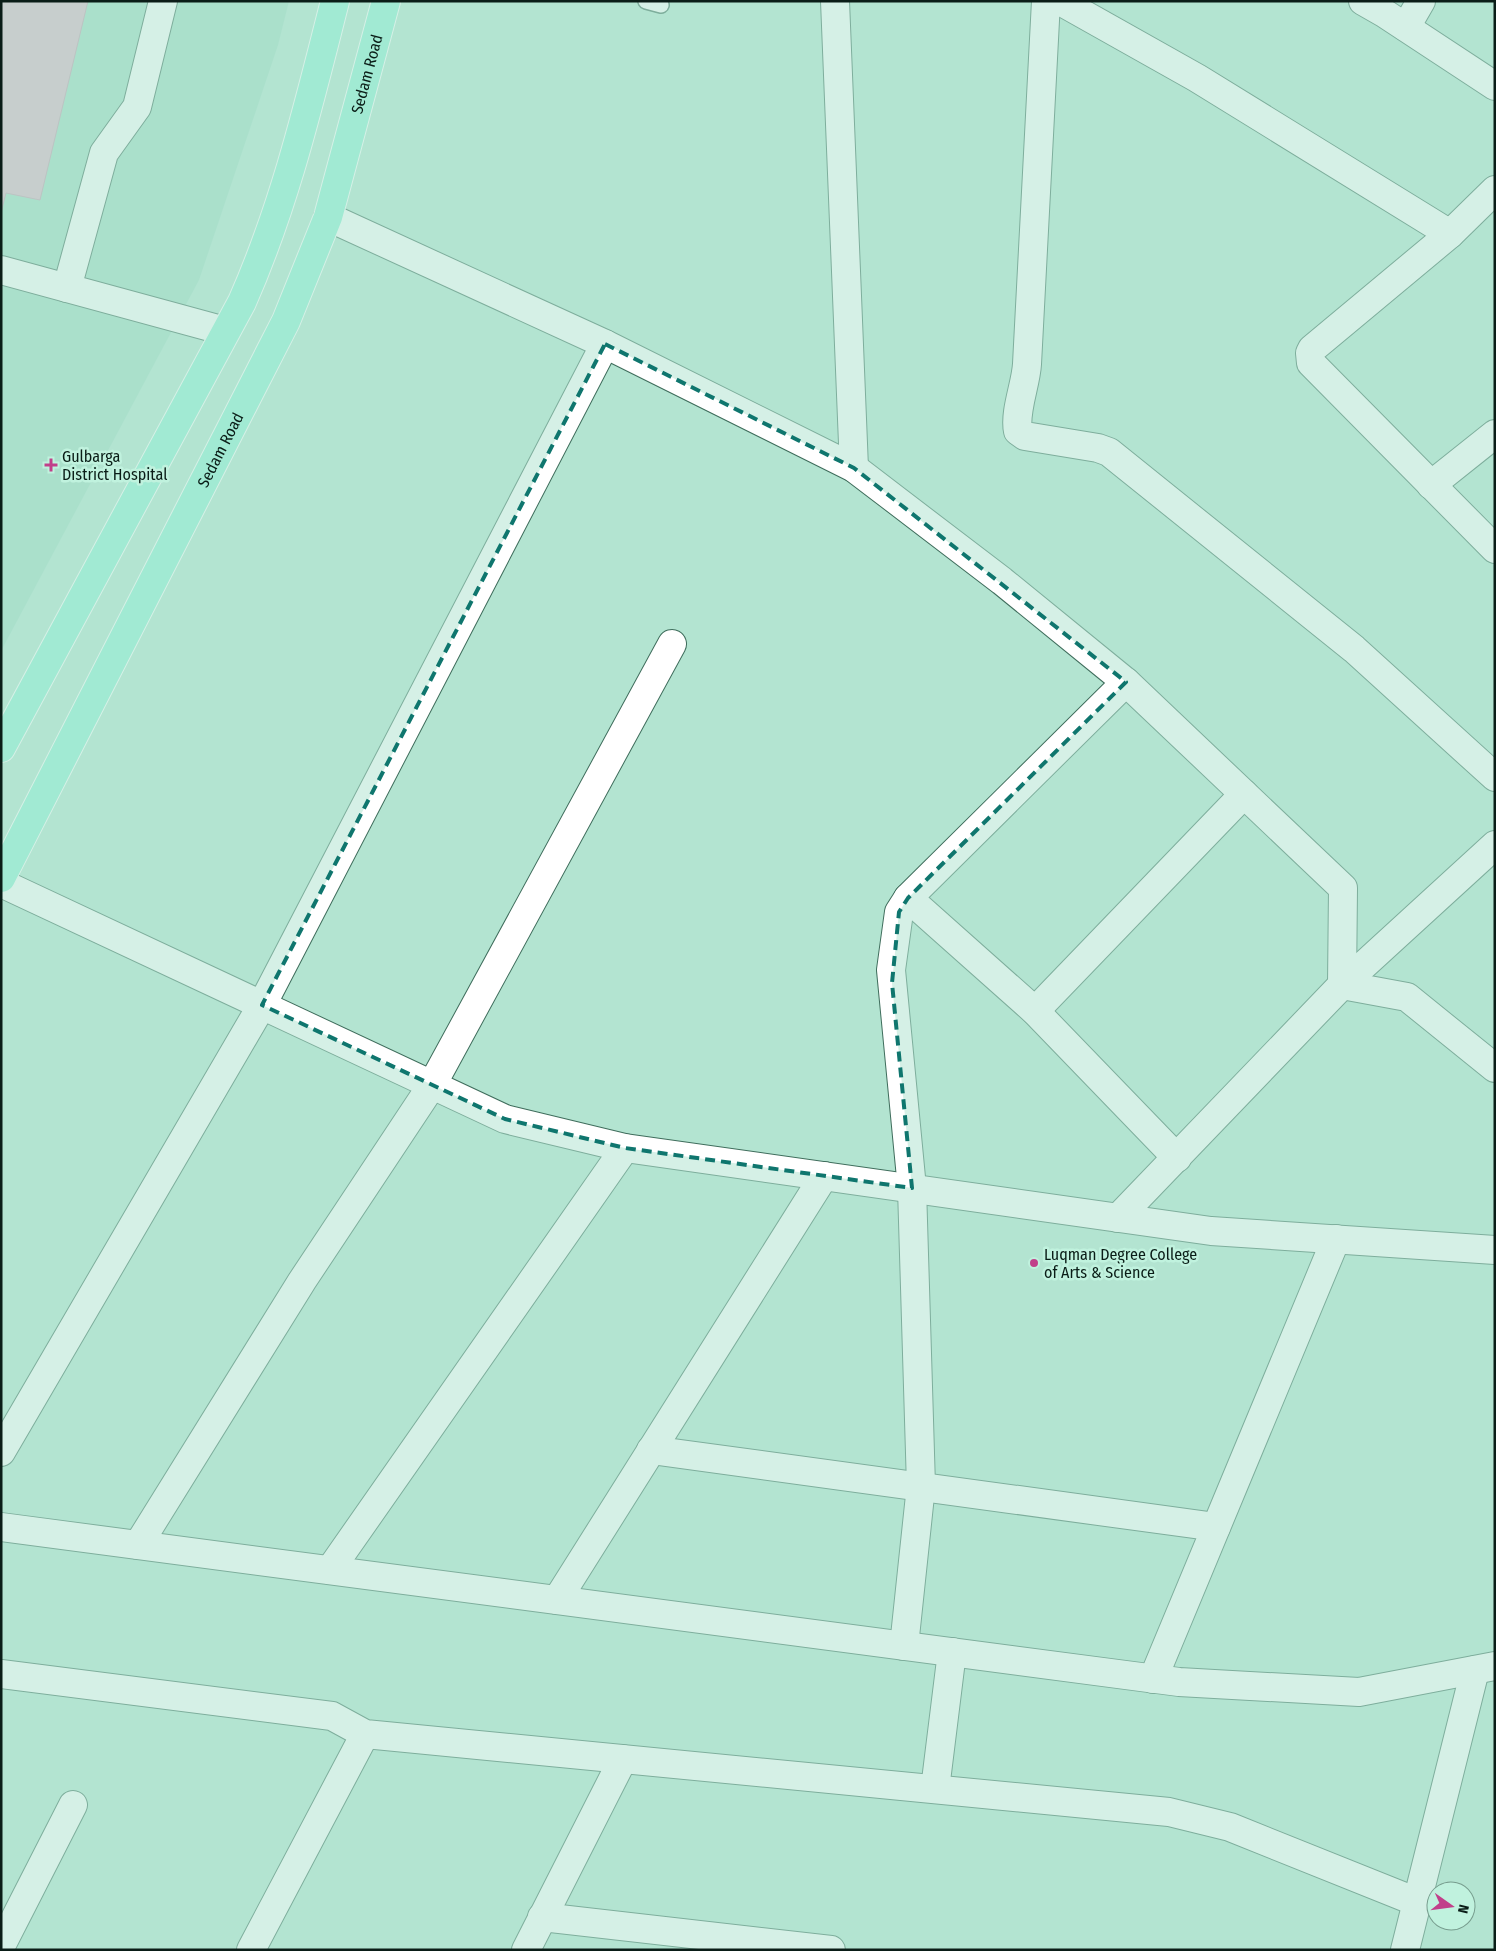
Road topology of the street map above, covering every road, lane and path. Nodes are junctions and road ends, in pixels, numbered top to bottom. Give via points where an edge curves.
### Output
1 (163, 1) edge
2 (335, 1) edge
3 (386, 1) edge
4 (646, 1) edge
5 (835, 1) edge
6 (1046, 1) edge
7 (1060, 1) edge
8 (1363, 1) edge
9 (1421, 1) edge
10 (662, 5) dead end
11 (1406, 27) junction
12 (1495, 86) edge
13 (1495, 190) edge
14 (328, 218) junction
15 (1450, 234) junction
16 (1, 270) edge
17 (67, 288) junction
18 (226, 330) junction
19 (605, 344) junction
20 (1495, 434) edge
21 (854, 468) junction
22 (1431, 485) junction
23 (1495, 549) edge
24 (672, 644) dead end
25 (1126, 682) junction
26 (1, 748) edge
27 (1495, 777) edge
28 (1244, 794) junction
29 (1495, 845) edge
30 (1, 878) edge
31 (1, 882) edge
32 (908, 898) junction
33 (1342, 985) junction
34 (262, 1005) junction
35 (1035, 1011) junction
36 (1495, 1068) edge
37 (432, 1085) junction
38 (625, 1148) junction
39 (1176, 1158) junction
40 (824, 1176) junction
41 (912, 1188) junction
42 (1118, 1218) junction
43 (1336, 1239) junction
44 (1495, 1250) edge
45 (651, 1450) junction
46 (1, 1452) edge
47 (921, 1486) junction
48 (1, 1527) edge
49 (1216, 1527) junction
50 (138, 1545) junction
51 (330, 1570) junction
52 (557, 1600) junction
53 (904, 1646) junction
54 (952, 1652) junction
55 (1485, 1668) edge
56 (1, 1674) edge
57 (1153, 1679) junction
58 (365, 1734) junction
59 (623, 1759) junction
60 (936, 1789) junction
61 (73, 1804) dead end
62 (1417, 1902) junction
63 (542, 1917) junction
64 (1, 1946) edge
65 (251, 1950) edge
66 (526, 1950) edge
67 (832, 1950) edge
68 (1405, 1950) edge

1 - 17 street via 137,107 104,153
2 - 18 main road via 276,217 242,302
3 - 14 main road, Sedam Road
4 - 10 lane
5 - 21 street
6 - 27 street via 1026,378 1017,420 1018,431 1025,436 1109,452 1354,649
7 - 15 street via 1196,78
8 - 11 street
9 - 11 street
11 - 12 street
13 - 15 street
14 - 19 street
14 - 30 main road, Sedam Road via 286,321
15 - 22 street via 1310,353 1311,363
16 - 17 street
17 - 18 street
18 - 26 main road
19 - 21 street
19 - 34 street
20 - 22 street
21 - 25 street via 1002,581
22 - 23 street
24 - 37 street
25 - 28 street
25 - 32 street
28 - 33 street via 1343,888
28 - 35 street
29 - 33 street
31 - 34 street
32 - 35 street
32 - 41 street via 899,912 891,970
33 - 36 street via 1407,996
33 - 39 street
34 - 37 street
34 - 46 street
35 - 39 street
37 - 38 street via 505,1118
37 - 50 street via 302,1281
38 - 40 street
38 - 51 street
39 - 42 street
40 - 41 street
40 - 45 street
41 - 42 street
41 - 47 street
42 - 43 street via 1212,1231
43 - 44 street
43 - 49 street
45 - 47 street
45 - 52 street
47 - 49 street
47 - 53 street
48 - 50 street
49 - 57 street
50 - 51 street
51 - 52 street
52 - 53 street
53 - 54 street
54 - 57 street
54 - 60 street
55 - 57 street via 1359,1692
55 - 62 street
56 - 58 street via 332,1716
58 - 59 street
58 - 65 street
59 - 60 street
59 - 63 street
60 - 62 street via 1139,1808 1200,1818
61 - 64 street
62 - 68 street
63 - 66 street
63 - 67 street

